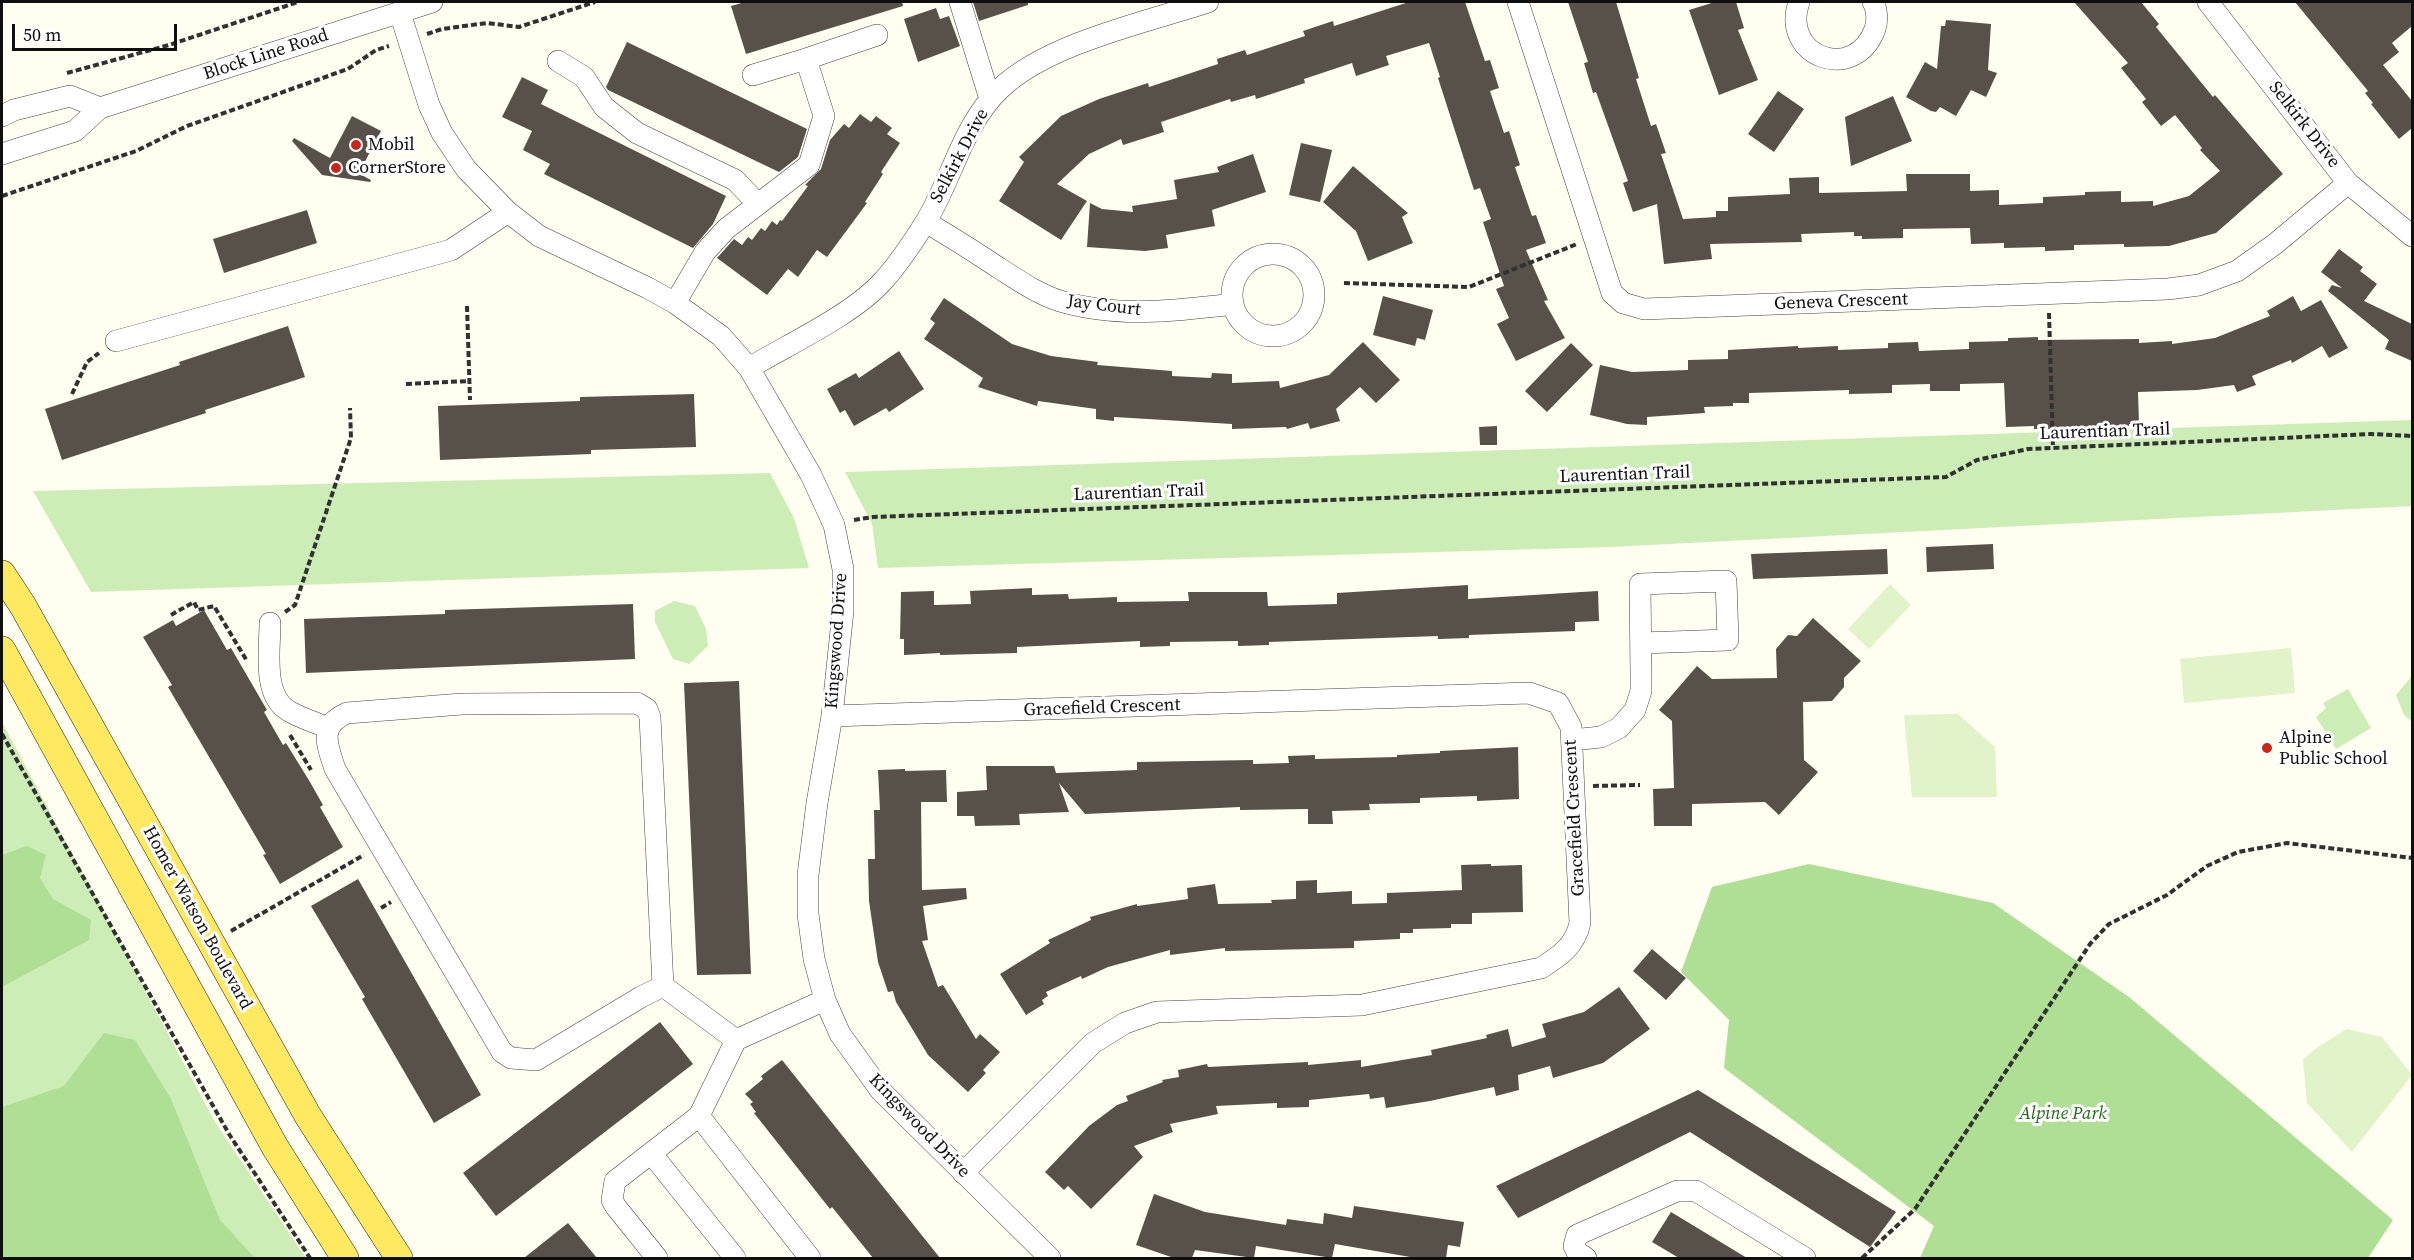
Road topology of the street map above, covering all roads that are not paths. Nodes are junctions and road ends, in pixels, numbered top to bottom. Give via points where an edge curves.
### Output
1 (432, 2) edge
2 (960, 2) edge
3 (1208, 2) edge
4 (1518, 2) edge
5 (1798, 2) edge
6 (1872, 2) edge
7 (2208, 2) edge
8 (400, 13) junction
9 (877, 35) dead end
10 (806, 59) junction
11 (558, 61) dead end
12 (753, 75) dead end
13 (990, 99) junction
14 (100, 108) junction
15 (2, 116) edge
16 (2, 154) edge
17 (2348, 183) junction
18 (757, 203) junction
19 (508, 212) junction
20 (926, 222) junction
21 (2412, 236) edge
22 (675, 303) junction
23 (1233, 304) dead end
24 (116, 341) road end
25 (749, 368) junction
26 (2, 574) edge
27 (270, 623) road end
28 (1641, 643) junction
29 (2, 650) edge
30 (832, 716) junction
31 (328, 728) junction
32 (1572, 740) junction
33 (663, 986) junction
34 (825, 1000) junction
35 (736, 1040) junction
36 (699, 1116) junction
37 (651, 1153) junction
38 (963, 1173) junction
39 (345, 1258) edge
40 (399, 1258) edge
41 (657, 1258) edge
42 (735, 1258) edge
43 (810, 1258) edge
44 (1050, 1258) edge
45 (1586, 1258) edge
46 (1805, 1258) edge

1 - 8 street, Block Line Road
2 - 13 street
3 - 13 street, Selkirk Drive via 1038,61
4 - 17 street, Geneva Crescent via 1611,293 1623,303 1644,309 2168,289 2209,281 2237,270
5 - 6 street via 1795,24 1801,42 1812,53 1828,59 1846,59 1861,52 1870,41 1877,23
7 - 17 street, Selkirk Drive
8 - 14 street, Block Line Road
8 - 19 street, Kingswood Drive via 429,105 442,133 466,169
9 - 10 street
10 - 12 street
10 - 18 street via 824,116 810,165
11 - 18 street via 584,77 604,107 637,133 735,180
13 - 20 street, Selkirk Drive via 958,153
14 - 15 street via 70,96
14 - 16 street, Block Line Road via 75,131
17 - 21 street, Selkirk Drive
18 - 22 street via 705,252
19 - 22 street, Kingswood Drive via 539,236
19 - 24 street via 451,250
20 - 23 street, Jay Court via 1027,286 1058,300 1128,311 1182,311
20 - 25 street, Selkirk Drive via 882,282 844,312
22 - 25 street, Kingswood Drive via 721,336
25 - 30 street, Kingswood Drive via 811,475 834,525 843,569 843,611
26 - 40 main road, Homer Watson Boulevard via 308,1116
27 - 31 street via 271,680 276,699 287,711
28 - 28 street via 1640,584 1726,581 1728,640
28 - 32 street via 1641,691 1635,710 1620,728 1601,737
29 - 39 main road via 275,1147
30 - 32 street, Gracefield Crescent via 1529,693 1558,703 1571,727
30 - 34 street, Kingswood Drive via 808,875 814,959
31 - 33 street via 327,744 335,769 502,1052 511,1058 536,1060
31 - 33 street via 334,718 347,713 462,704 637,703 647,709
32 - 38 street, Gracefield Crescent via 1580,923 1577,936 1564,954 1541,968 1362,1005 1157,1012 1125,1023 1093,1043
33 - 35 street
34 - 35 street
34 - 38 street, Kingswood Drive via 840,1034 881,1091
35 - 36 street
36 - 37 street
36 - 43 street
37 - 41 street via 615,1181 612,1200
37 - 42 street
38 - 44 street, Kingswood Drive
45 - 46 street via 1574,1246 1577,1235 1687,1189

